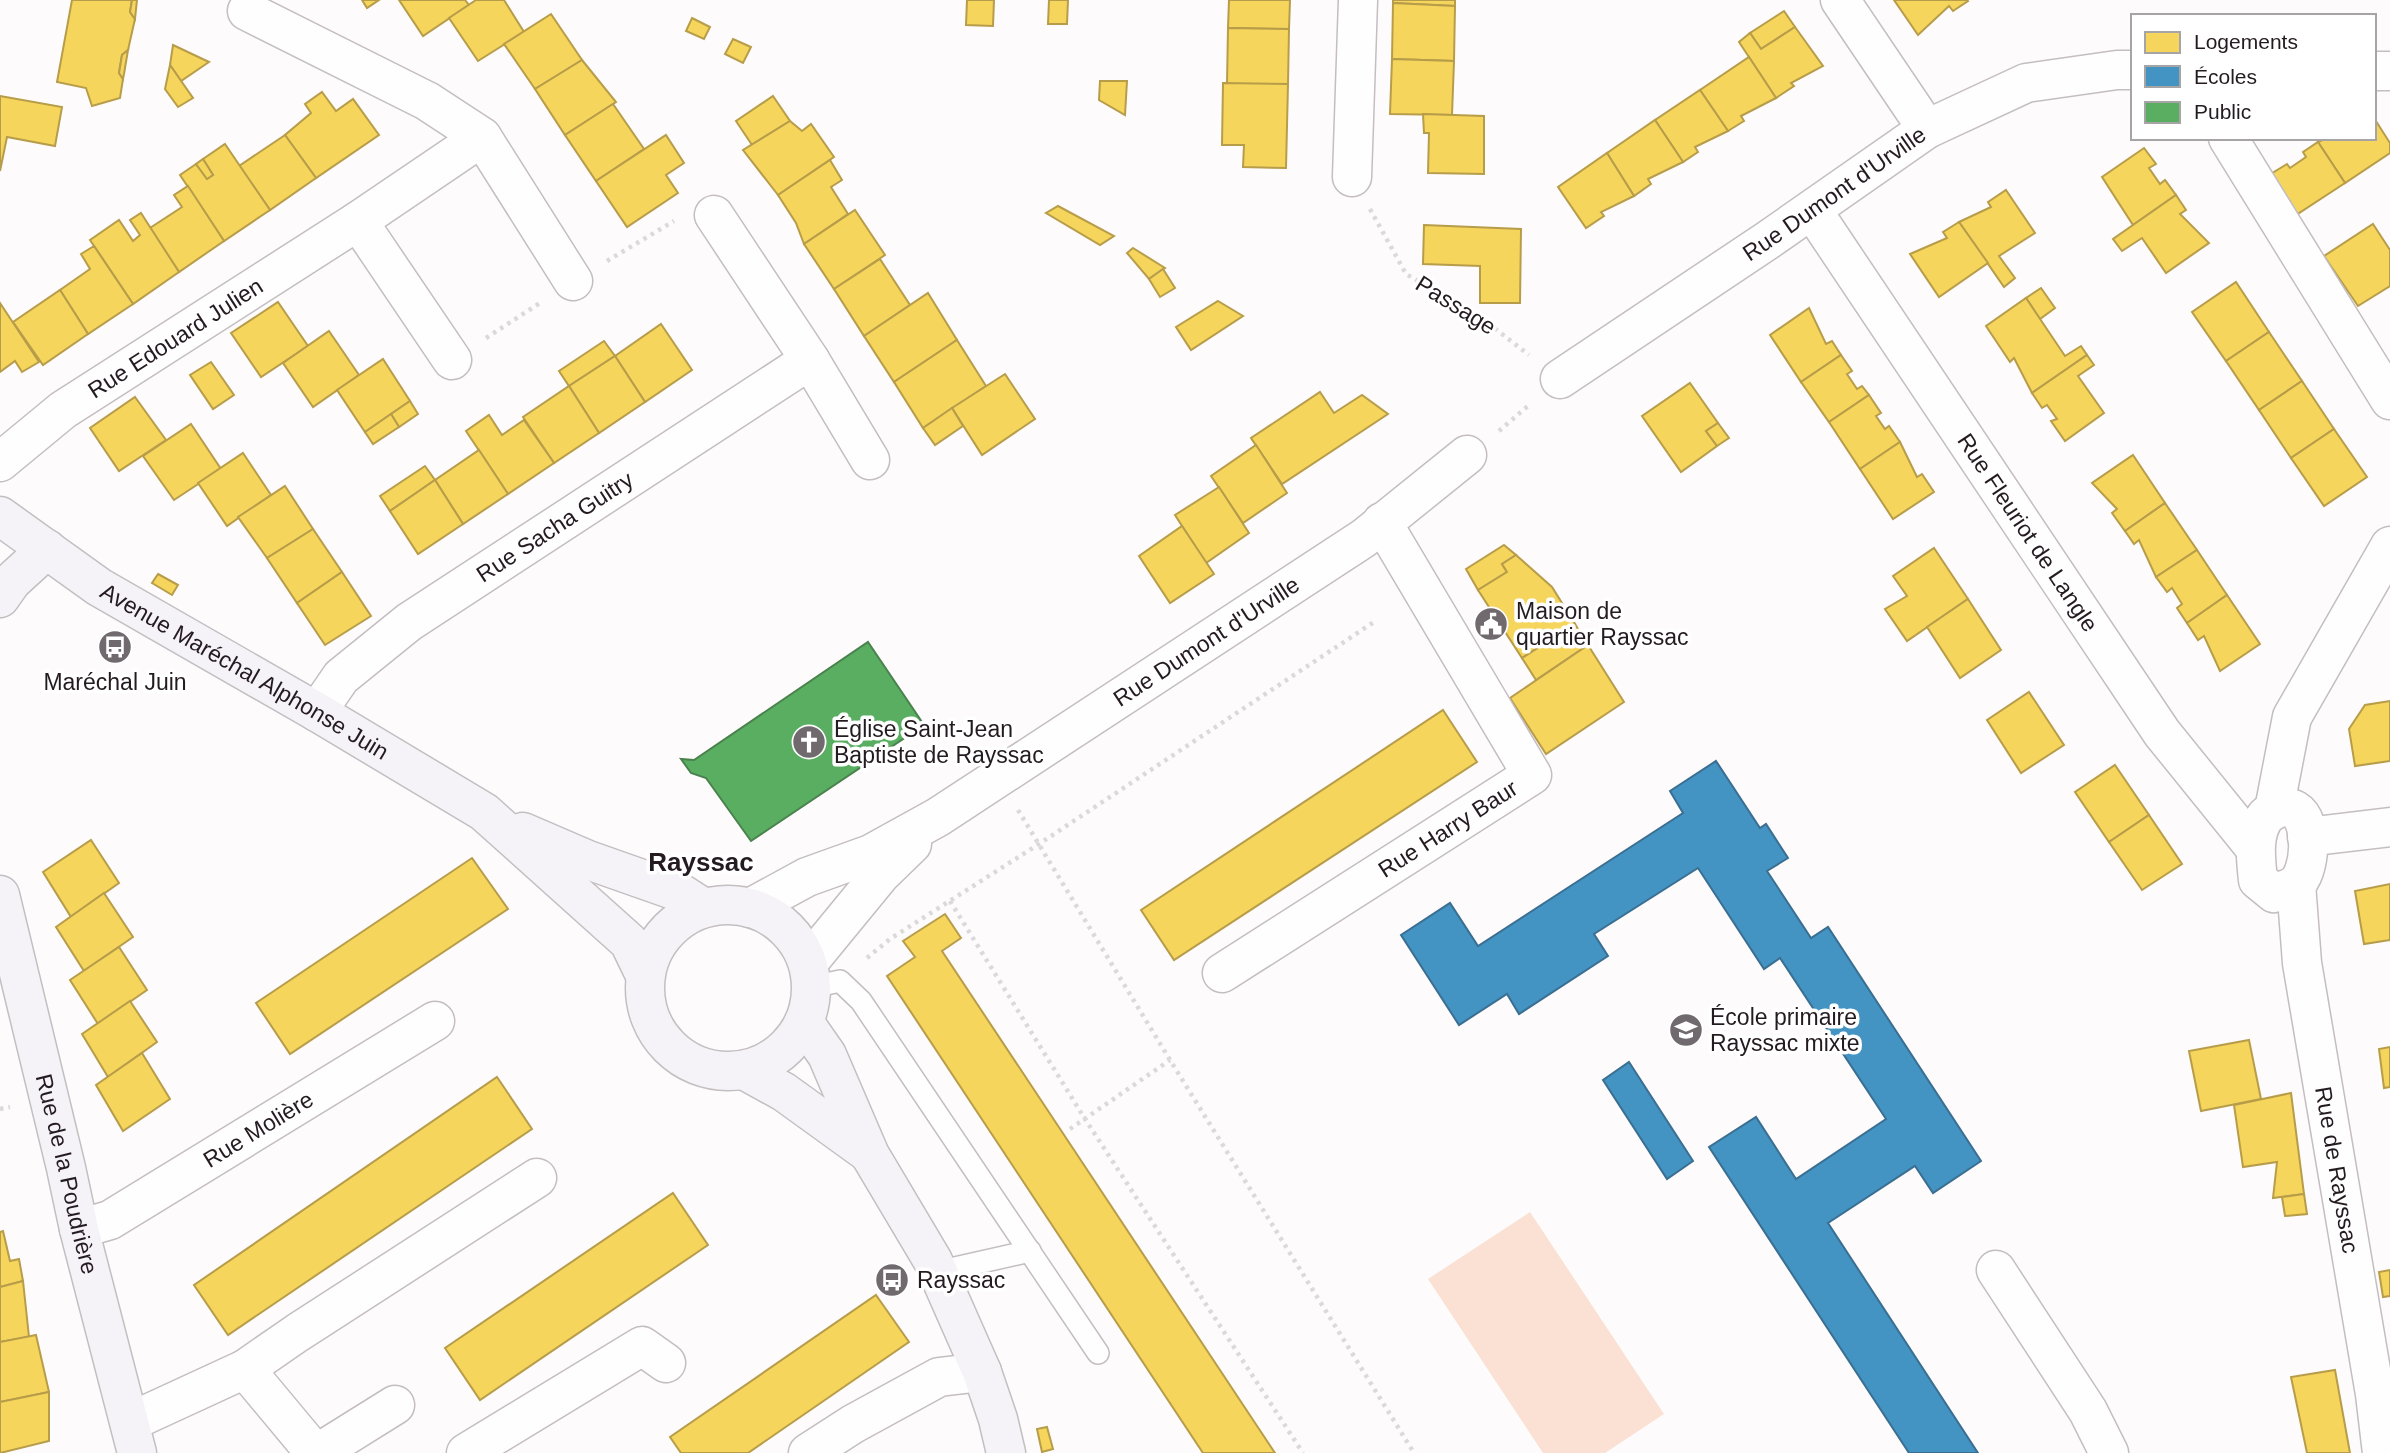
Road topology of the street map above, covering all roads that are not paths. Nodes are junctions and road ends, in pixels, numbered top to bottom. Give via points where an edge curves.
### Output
1 (1358, 0) edge
2 (1840, 0) edge
3 (247, 11) dead end
4 (2131, 70) edge
5 (1927, 129) junction
6 (482, 137) junction
7 (2229, 140) edge
8 (1352, 177) road end
9 (1812, 209) junction
10 (715, 215) road end
11 (358, 221) junction
12 (573, 281) road end
13 (452, 360) road end
14 (810, 360) junction
15 (1560, 379) road end
16 (2390, 400) edge
17 (1467, 455) road end
18 (870, 460) dead end
19 (0, 462) edge
20 (0, 516) edge
21 (1382, 522) junction
22 (2390, 546) edge
23 (47, 549) junction
24 (0, 598) edge
25 (317, 712) junction
26 (2274, 810) junction
27 (938, 817) junction
28 (495, 820) junction
29 (2390, 827) edge
30 (2307, 837) junction
31 (2256, 848) junction
32 (2296, 884) junction
33 (0, 894) edge
34 (704, 908) junction
35 (750, 908) junction
36 (1222, 973) dead end
37 (645, 975) junction
38 (816, 988) junction
39 (435, 1021) dead end
40 (744, 1070) junction
41 (870, 1155) junction
42 (537, 1178) dead end
43 (79, 1229) junction
44 (1030, 1251) junction
45 (1996, 1270) dead end
46 (937, 1272) junction
47 (1098, 1353) dead end
48 (666, 1363) dead end
49 (245, 1369) junction
50 (982, 1372) junction
51 (395, 1405) dead end
52 (133, 1437) edge
53 (316, 1453) edge
54 (466, 1453) edge
55 (808, 1453) edge
56 (1006, 1453) edge
57 (2109, 1453) edge
58 (2382, 1453) edge

1 - 8 street
2 - 5 street
3 - 6 street via 427,101
4 - 5 street, Rue Dumont d'Urville via 2026,83
5 - 9 street, Rue Dumont d'Urville
6 - 11 street, Rue Edouard Julien
6 - 12 street
7 - 16 street
9 - 15 street, Rue Dumont d'Urville
9 - 31 street, Rue Fleuriot de Langle via 2162,733
10 - 14 street
11 - 13 street
11 - 19 street, Rue Edouard Julien via 63,410
14 - 18 street
14 - 25 street, Rue Sacha Guitry via 409,622 341,677
17 - 21 street, Rue Dumont d'Urville
20 - 23 street, Avenue Maréchal Alphonse Juin
21 - 27 street, Rue Dumont d'Urville
21 - 36 street, Rue Harry Baur via 1532,775
22 - 26 street via 2292,717
23 - 24 street
23 - 25 street, Avenue Maréchal Alphonse Juin via 99,587
25 - 28 street, Avenue Maréchal Alphonse Juin
26 - 30 street via 2294,809 2303,818
26 - 31 street via 2265,817
27 - 35 street, Rue Dumont d'Urville via 871,854 807,877
27 - 38 street, Rue Dumont d'Urville via 881,874
28 - 34 street, Avenue Maréchal Alphonse Juin via 679,892
28 - 37 street, Avenue Maréchal Alphonse Juin via 629,942
29 - 30 street
30 - 32 street via 2306,868
31 - 32 street via 2258,880 2274,893
32 - 58 street, Rue de Rayssac via 2302,963
33 - 43 street, Rue de la Poudrière
34 - 35 street
34 - 37 street via 665,933
35 - 38 street via 786,928 799,944
37 - 40 street via 645,1002 654,1027 670,1048 692,1063 717,1071
38 - 40 street via 790,1044 769,1061
38 - 41 street via 827,1055
38 - 44 lane via 861,1001
39 - 43 street, Rue Molière via 110,1220
40 - 41 street via 802,1104
41 - 46 street
42 - 49 street
43 - 52 street, Rue de la Poudrière
44 - 46 lane
44 - 47 lane
45 - 57 street via 2088,1411
46 - 50 street
48 - 54 street via 642,1346
49 - 52 street
49 - 53 street
50 - 55 street via 939,1377
50 - 56 street
51 - 53 street

